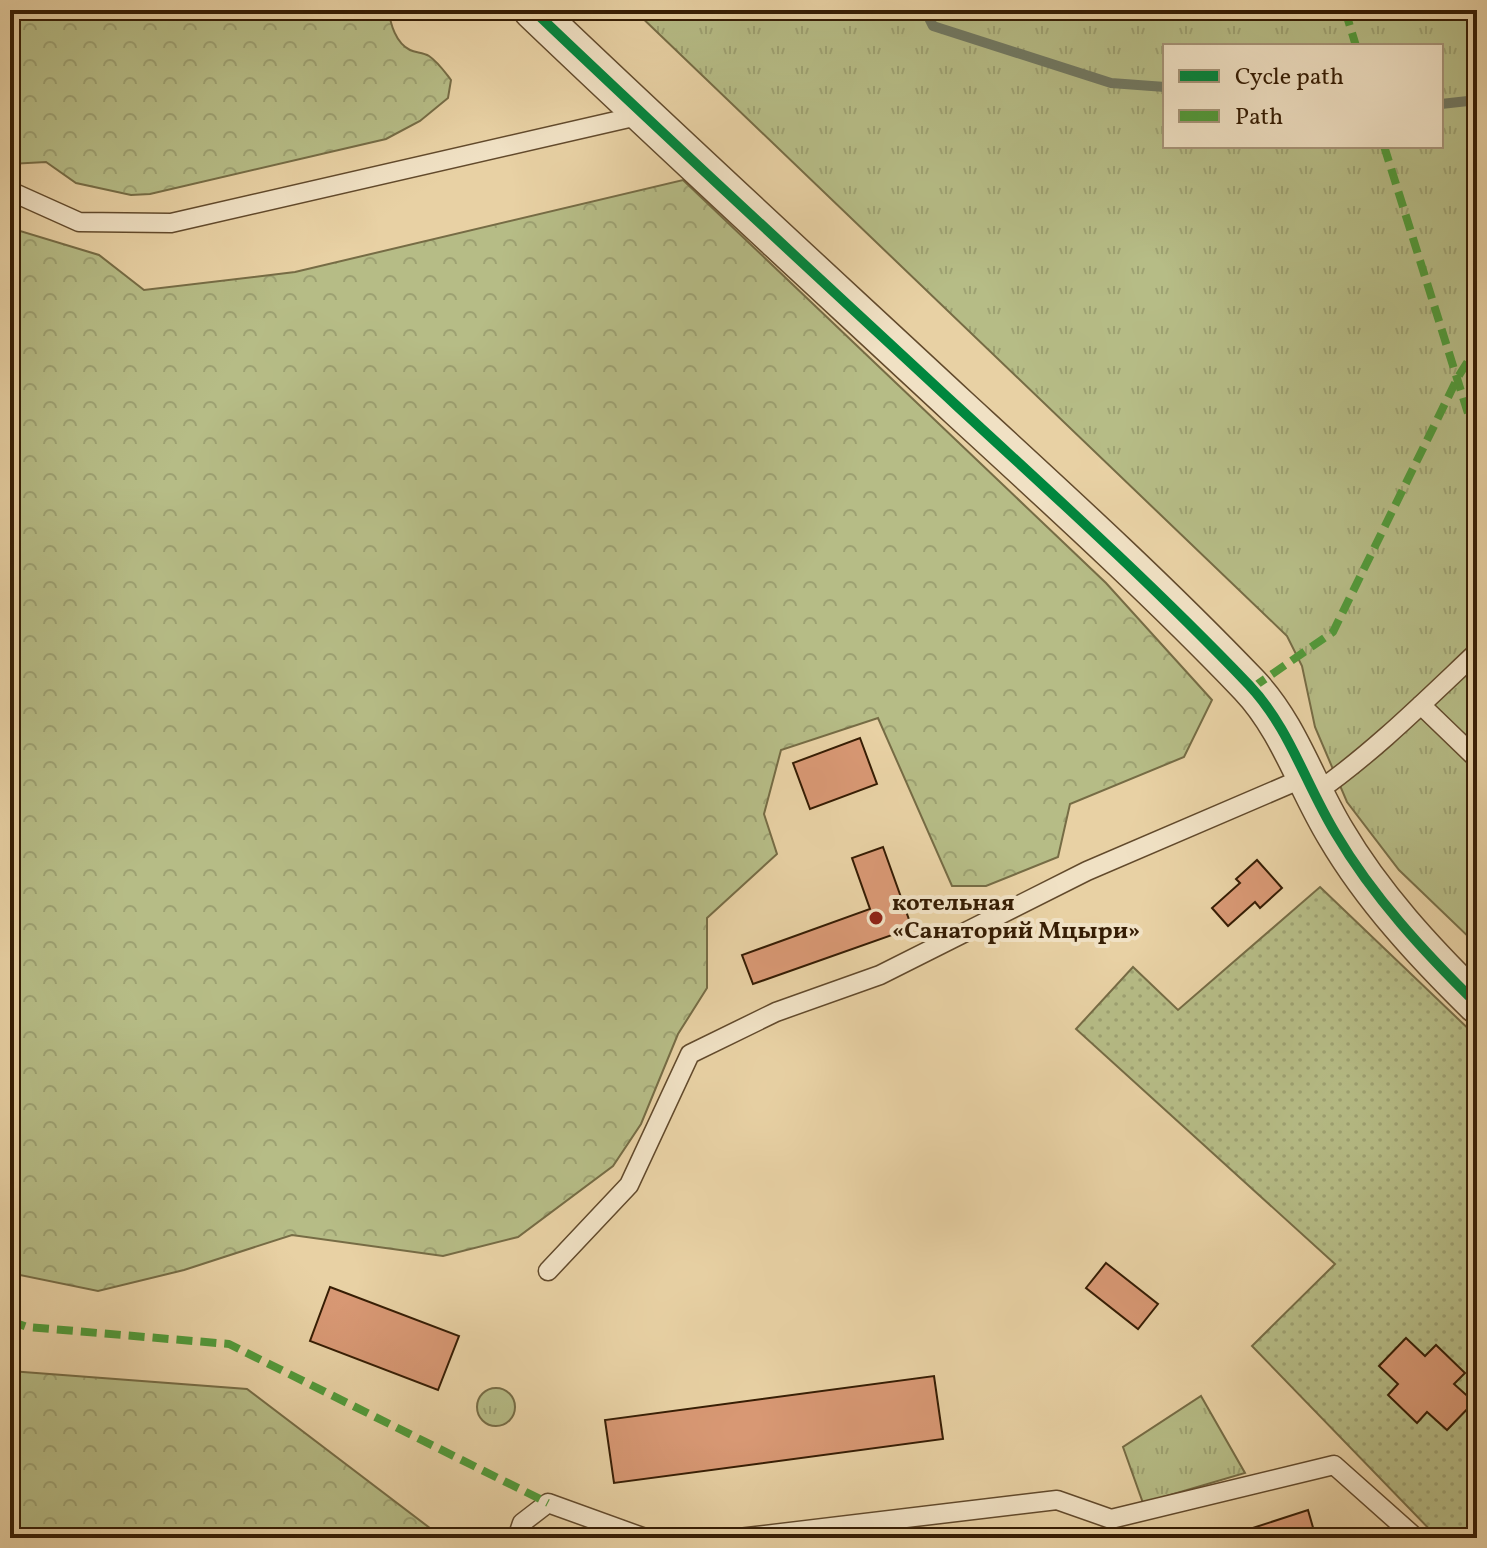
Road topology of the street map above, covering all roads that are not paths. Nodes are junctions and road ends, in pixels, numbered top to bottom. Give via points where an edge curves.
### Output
1 (533, 10) edge
2 (642, 115) junction
3 (10, 191) edge
4 (1477, 652) edge
5 (1421, 705) junction
6 (1477, 759) edge
7 (1310, 785) junction
8 (1477, 1004) edge
9 (548, 1271) dead end
10 (1111, 1519) junction
11 (517, 1538) edge
12 (645, 1538) edge
13 (739, 1538) edge
14 (1116, 1538) edge
15 (1416, 1538) edge

1 - 2 street
2 - 3 lane via 171,223 79,222
2 - 7 street via 1133,569 1252,688 1278,722
4 - 5 lane
5 - 6 lane
5 - 7 lane via 1336,778
7 - 8 street via 1336,836 1384,900
7 - 9 lane via 1087,871 880,975 776,1012 690,1054 629,1185
10 - 13 lane via 1057,1500
10 - 14 lane
10 - 15 lane via 1334,1465
11 - 12 lane via 522,1523 548,1503

